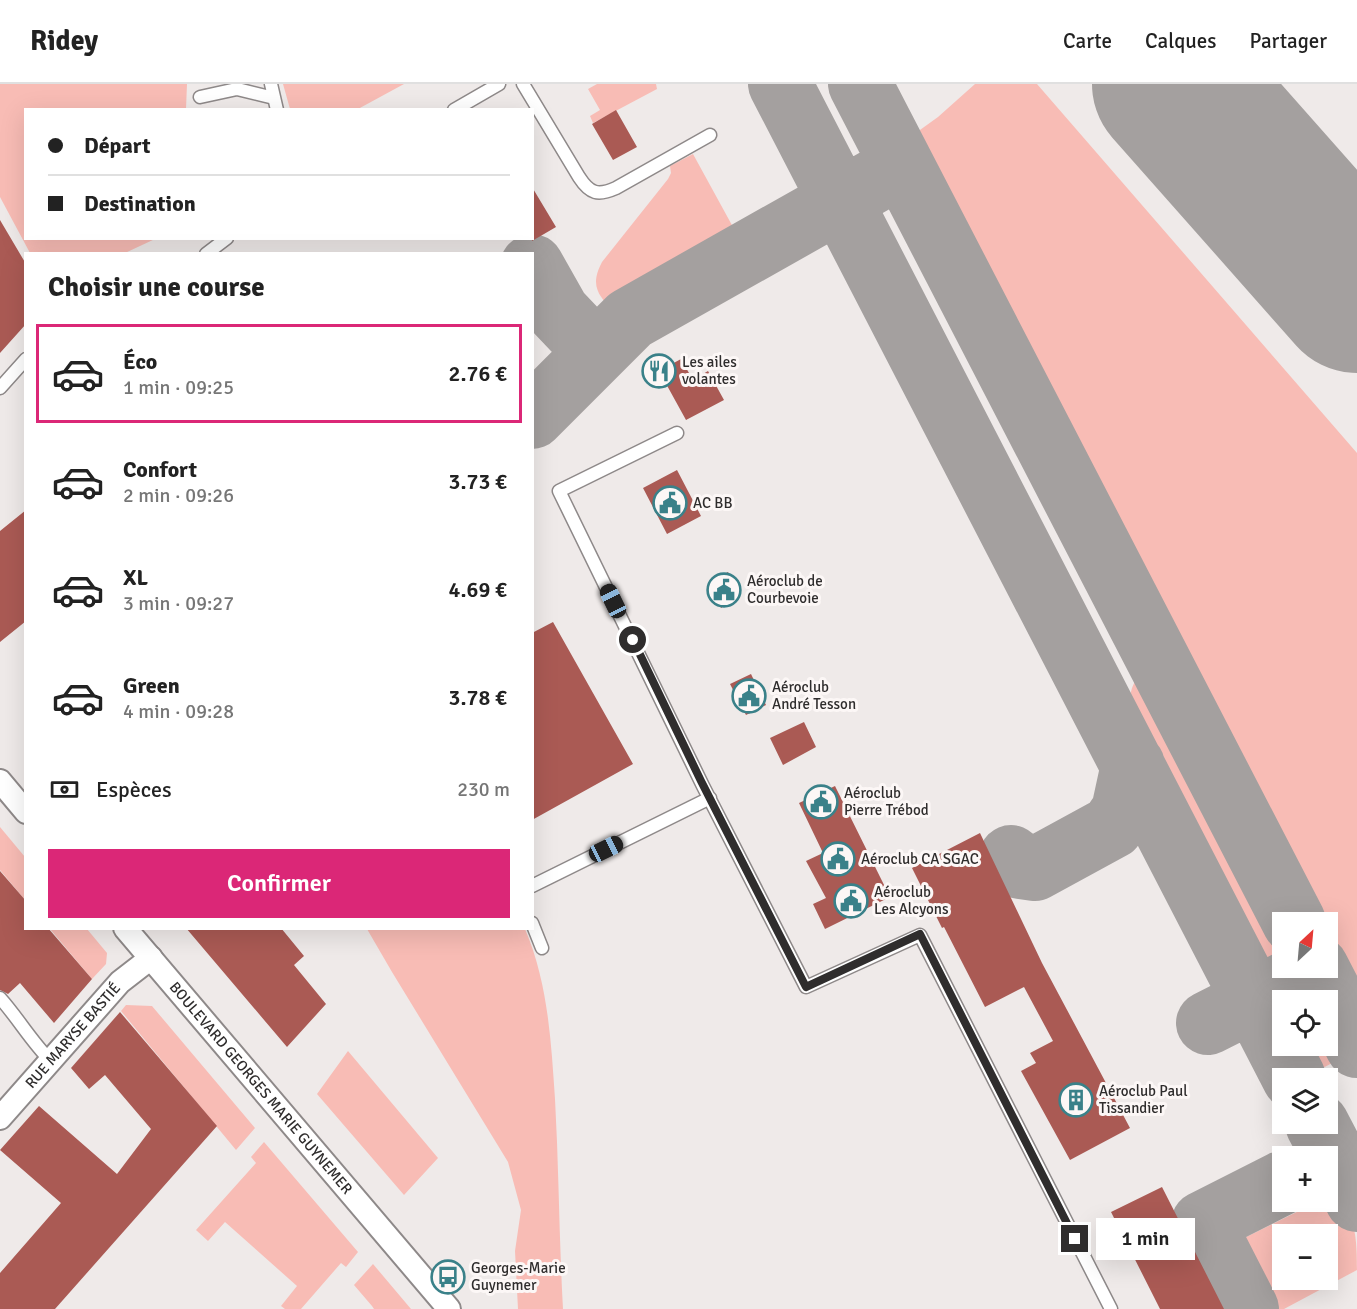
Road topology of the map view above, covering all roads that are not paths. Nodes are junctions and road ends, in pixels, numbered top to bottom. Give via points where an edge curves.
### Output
1 (270, 84) edge
2 (499, 84) edge
3 (523, 84) edge
4 (200, 97) dead end
5 (276, 104) edge
6 (457, 108) edge
7 (710, 135) dead end
8 (224, 240) edge
9 (209, 252) edge
10 (24, 361) edge
11 (0, 388) edge
12 (677, 433) dead end
13 (0, 781) edge
14 (710, 798) junction
15 (24, 810) edge
16 (534, 885) edge
17 (534, 928) edge
18 (127, 930) edge
19 (542, 948) dead end
20 (151, 958) junction
21 (0, 998) edge
22 (50, 1060) junction
23 (0, 1118) edge
24 (449, 1309) edge
25 (1111, 1309) edge

1 - 5 lane
2 - 6 lane
3 - 7 lane via 585,187 603,194
4 - 5 lane via 237,89
8 - 9 lane
10 - 11 lane
12 - 14 lane via 559,491
13 - 15 street
14 - 16 lane
14 - 25 lane via 806,987 920,934
17 - 19 lane
18 - 20 street, BOULEVARD GEORGES MARIE GUYNEMER
20 - 22 street, RUE MARYSE BASTIÉ via 120,982
20 - 24 street, BOULEVARD GEORGES MARIE GUYNEMER
21 - 22 lane
22 - 23 street, RUE MARYSE BASTIÉ

